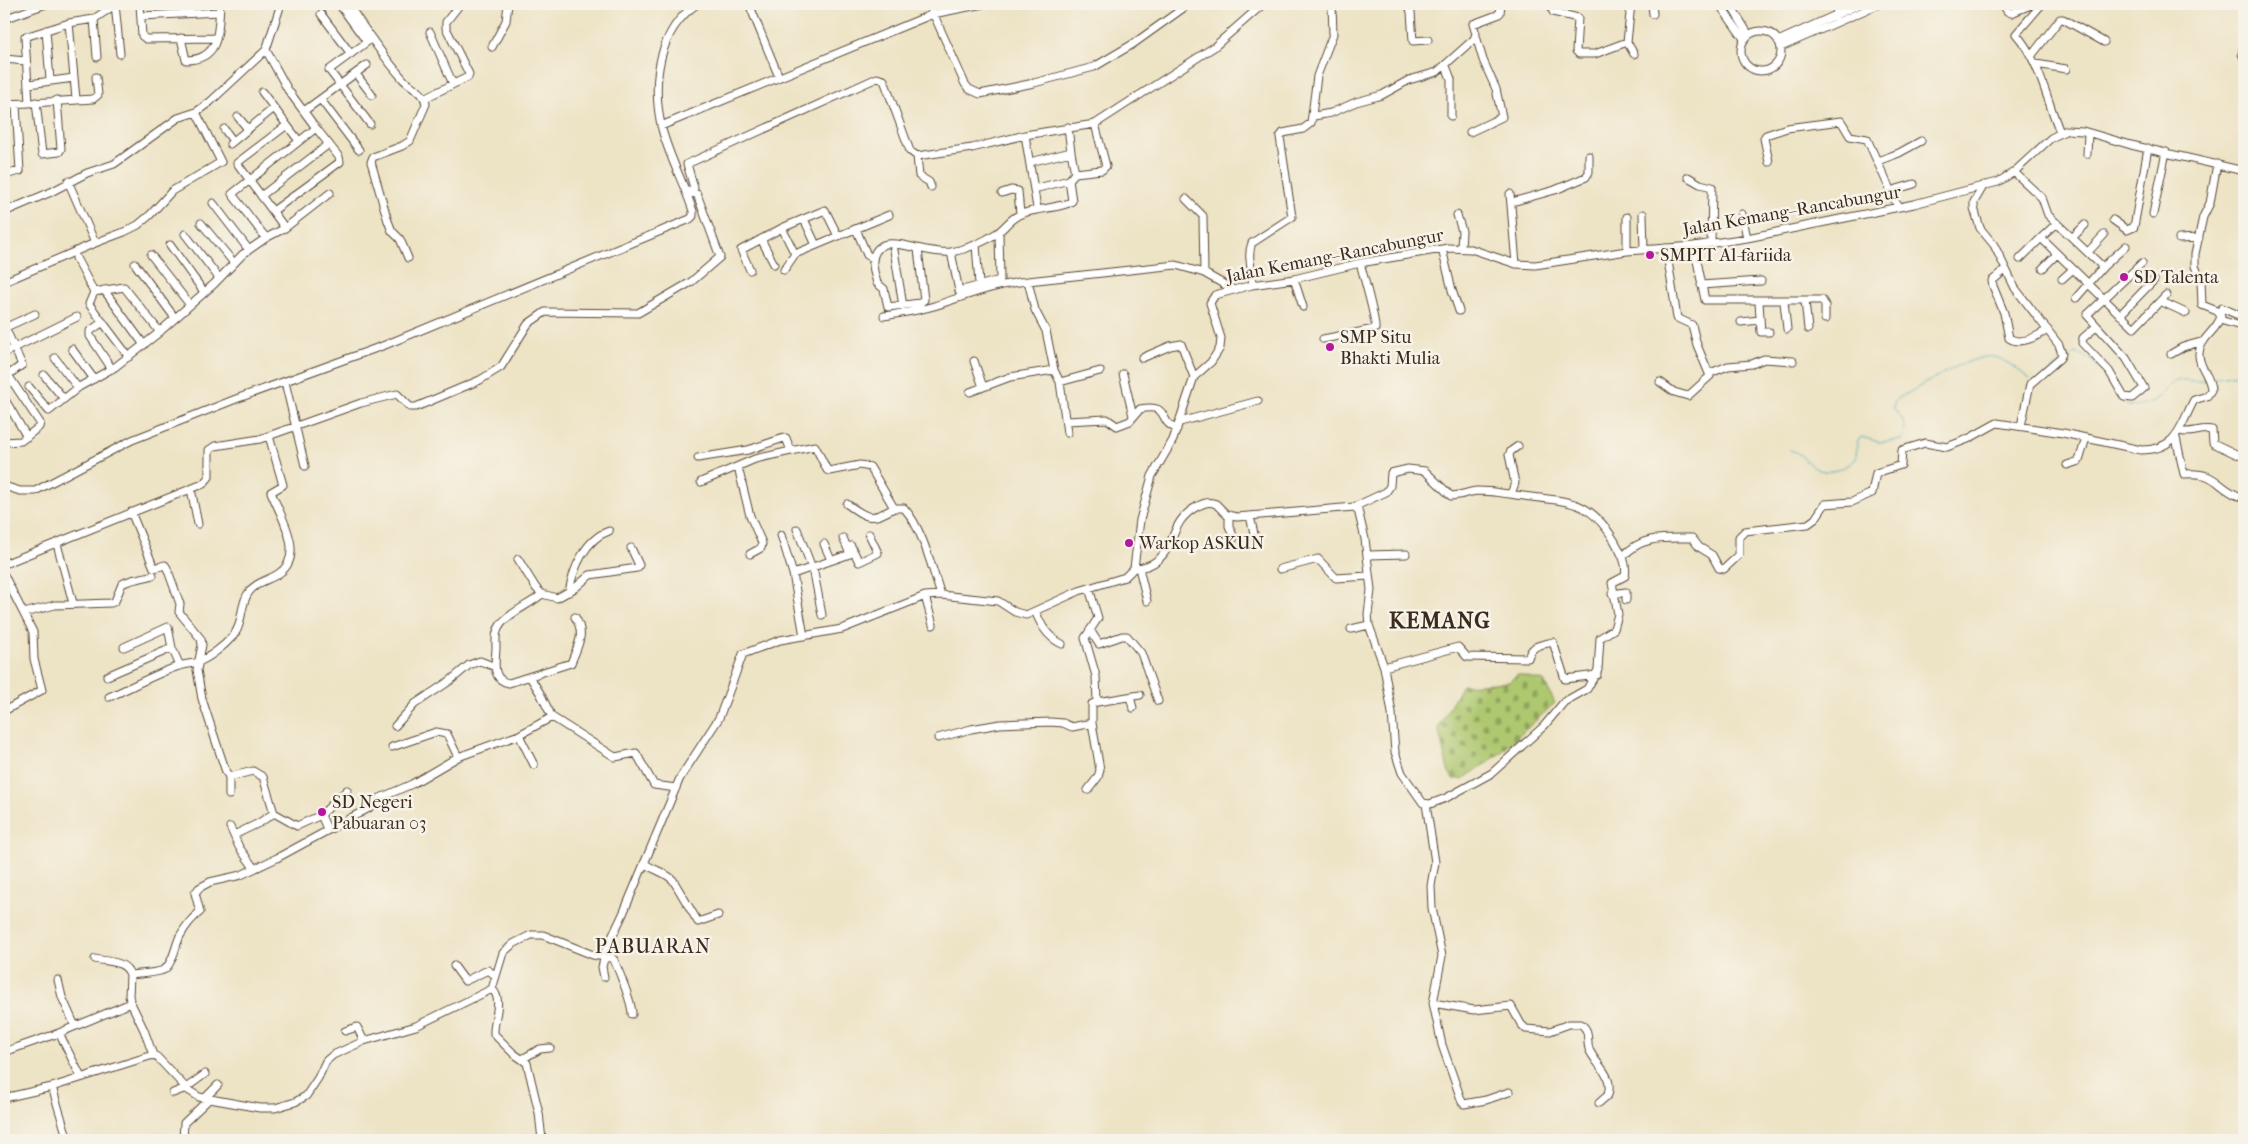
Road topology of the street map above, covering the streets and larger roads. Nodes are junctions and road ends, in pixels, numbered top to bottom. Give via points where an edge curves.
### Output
1 (46, 4) edge
2 (116, 4) edge
3 (140, 4) edge
4 (220, 4) edge
5 (281, 4) edge
6 (339, 4) edge
7 (348, 4) edge
8 (460, 4) edge
9 (508, 4) edge
10 (697, 4) edge
11 (748, 4) edge
12 (929, 4) edge
13 (983, 4) edge
14 (1189, 4) edge
15 (1263, 4) edge
16 (1332, 4) edge
17 (1408, 4) edge
18 (1501, 4) edge
19 (1551, 4) edge
20 (1631, 4) edge
21 (1652, 4) edge
22 (1719, 4) edge
23 (1730, 4) edge
24 (1839, 4) edge
25 (1860, 4) edge
26 (1879, 4) edge
27 (2003, 4) edge
28 (2033, 4) edge
29 (2042, 4) edge
30 (220, 12) junction
31 (321, 14) dead end
32 (933, 14) junction
33 (1653, 14) dead end
34 (1836, 14) junction
35 (5, 16) edge
36 (141, 16) junction
37 (94, 19) junction
38 (69, 23) junction
39 (1832, 24) junction
40 (46, 30) junction
41 (430, 32) dead end
42 (1476, 36) junction
43 (1747, 37) junction
44 (181, 38) junction
45 (216, 38) junction
46 (1428, 40) dead end
47 (1627, 42) junction
48 (2104, 42) dead end
49 (1779, 44) junction
50 (2244, 46) edge
51 (492, 47) dead end
52 (266, 50) junction
53 (120, 54) dead end
54 (351, 54) junction
55 (1634, 54) dead end
56 (2032, 55) junction
57 (97, 57) dead end
58 (2244, 58) edge
59 (4, 59) edge
60 (26, 61) junction
61 (2036, 64) junction
62 (368, 65) dead end
63 (1446, 66) junction
64 (2066, 68) dead end
65 (356, 74) junction
66 (96, 76) dead end
67 (779, 77) junction
68 (74, 78) junction
69 (50, 80) junction
70 (29, 84) junction
71 (453, 84) junction
72 (341, 85) junction
73 (4, 89) edge
74 (262, 92) dead end
75 (372, 95) dead end
76 (425, 98) junction
77 (76, 99) junction
78 (57, 100) junction
79 (321, 100) junction
80 (33, 103) junction
81 (4, 104) edge
82 (16, 105) junction
83 (274, 108) junction
84 (304, 111) junction
85 (196, 112) junction
86 (1314, 116) junction
87 (1451, 116) dead end
88 (238, 117) dead end
89 (2244, 123) edge
90 (287, 124) junction
91 (370, 124) dead end
92 (1095, 124) junction
93 (661, 126) junction
94 (1068, 127) junction
95 (224, 128) dead end
96 (316, 128) junction
97 (2244, 128) edge
98 (248, 129) junction
99 (1470, 132) dead end
100 (2060, 132) junction
101 (2088, 132) junction
102 (1025, 135) junction
103 (300, 141) junction
104 (1921, 141) dead end
105 (329, 144) junction
106 (2148, 148) junction
107 (360, 150) dead end
108 (1071, 152) junction
109 (2166, 152) junction
110 (2087, 154) dead end
111 (918, 156) junction
112 (1589, 156) dead end
113 (1878, 161) junction
114 (1030, 162) junction
115 (1770, 162) dead end
116 (687, 164) junction
117 (2217, 164) junction
118 (678, 170) junction
119 (2244, 171) edge
120 (2014, 172) junction
121 (1075, 173) junction
122 (4, 175) edge
123 (1688, 177) dead end
124 (248, 180) junction
125 (1069, 180) junction
126 (68, 181) junction
127 (1914, 184) dead end
128 (1984, 185) junction
129 (930, 187) dead end
130 (1034, 189) junction
131 (1890, 191) junction
132 (687, 192) junction
133 (330, 193) dead end
134 (1002, 193) dead end
135 (1510, 194) dead end
136 (261, 196) junction
137 (1186, 198) dead end
138 (1512, 202) junction
139 (213, 203) dead end
140 (1898, 207) junction
141 (1038, 208) junction
142 (273, 211) junction
143 (4, 212) edge
144 (1020, 214) junction
145 (1644, 214) dead end
146 (1742, 214) dead end
147 (2153, 214) dead end
148 (889, 215) dead end
149 (1457, 215) dead end
150 (1626, 217) dead end
151 (804, 219) junction
152 (2113, 220) dead end
153 (201, 223) dead end
154 (2057, 223) junction
155 (2085, 224) dead end
156 (285, 228) junction
157 (782, 228) junction
158 (856, 229) junction
159 (999, 232) junction
160 (185, 234) dead end
161 (2104, 235) dead end
162 (838, 236) junction
163 (2072, 237) junction
164 (266, 238) junction
165 (1747, 238) junction
166 (2041, 238) junction
167 (2199, 238) junction
168 (761, 239) junction
169 (2179, 239) dead end
170 (1711, 242) junction
171 (95, 243) junction
172 (893, 244) junction
173 (170, 245) dead end
174 (816, 245) junction
175 (976, 245) junction
176 (1694, 246) junction
177 (2126, 246) dead end
178 (1462, 248) junction
179 (1666, 248) junction
180 (918, 249) junction
181 (1442, 249) junction
182 (1644, 249) junction
183 (248, 250) junction
184 (1627, 250) junction
185 (951, 252) junction
186 (2088, 252) junction
187 (795, 254) junction
188 (2057, 254) junction
189 (151, 255) dead end
190 (76, 258) dead end
191 (408, 258) dead end
192 (873, 258) junction
193 (2020, 259) dead end
194 (1360, 263) junction
195 (2142, 263) dead end
196 (135, 264) dead end
197 (234, 264) junction
198 (774, 264) dead end
199 (1516, 264) junction
200 (2104, 267) junction
201 (2042, 268) dead end
202 (750, 270) dead end
203 (784, 270) dead end
204 (2005, 270) junction
205 (2072, 270) junction
206 (1204, 273) junction
207 (219, 278) junction
208 (1294, 279) junction
209 (2062, 279) dead end
210 (2154, 280) dead end
211 (1028, 281) junction
212 (1761, 281) dead end
213 (4, 282) edge
214 (979, 284) junction
215 (1252, 285) junction
216 (1701, 285) junction
217 (2088, 285) junction
218 (104, 290) junction
219 (1234, 290) junction
220 (94, 292) junction
221 (204, 292) junction
222 (2166, 295) dead end
223 (2076, 298) dead end
224 (2104, 299) junction
225 (1805, 301) junction
226 (2160, 301) junction
227 (1759, 302) junction
228 (1784, 302) junction
229 (190, 305) junction
230 (903, 306) junction
231 (1303, 307) dead end
232 (1459, 311) dead end
233 (2186, 313) dead end
234 (35, 314) dead end
235 (2236, 314) dead end
236 (2120, 315) junction
237 (884, 316) dead end
238 (78, 317) dead end
239 (2220, 317) junction
240 (175, 318) junction
241 (1825, 319) dead end
242 (1760, 320) junction
243 (103, 322) junction
244 (1741, 322) dead end
245 (2097, 326) junction
246 (4, 327) edge
247 (2244, 327) edge
248 (1787, 329) dead end
249 (1808, 329) dead end
250 (2048, 330) junction
251 (160, 332) junction
252 (1769, 332) dead end
253 (1323, 339) dead end
254 (2204, 341) junction
255 (144, 345) junction
256 (13, 347) junction
257 (72, 349) dead end
258 (4, 353) edge
259 (2171, 354) dead end
260 (128, 357) junction
261 (55, 358) dead end
262 (1142, 358) dead end
263 (974, 361) dead end
264 (1793, 361) dead end
265 (112, 369) junction
266 (1054, 370) junction
267 (1100, 371) dead end
268 (1710, 373) junction
269 (1123, 374) dead end
270 (44, 375) dead end
271 (6, 376) edge
272 (1194, 377) junction
273 (94, 378) junction
274 (284, 382) junction
275 (1060, 382) junction
276 (1660, 382) dead end
277 (29, 387) dead end
278 (983, 387) junction
279 (78, 388) junction
280 (970, 392) dead end
281 (4, 398) edge
282 (64, 399) junction
283 (1258, 401) dead end
284 (1133, 416) junction
285 (1066, 421) junction
286 (1179, 425) junction
287 (2021, 426) junction
288 (296, 427) junction
289 (2180, 431) junction
290 (1067, 433) dead end
291 (269, 436) junction
292 (27, 437) junction
293 (2086, 438) junction
294 (2176, 438) junction
295 (4, 442) edge
296 (1518, 446) dead end
297 (791, 451) junction
298 (2244, 455) edge
299 (698, 458) dead end
300 (2067, 464) dead end
301 (305, 466) dead end
302 (738, 467) junction
303 (701, 482) dead end
304 (4, 486) edge
305 (191, 490) junction
306 (1511, 494) junction
307 (2244, 498) edge
308 (847, 504) dead end
309 (894, 508) junction
310 (1357, 511) junction
311 (131, 512) junction
312 (1229, 516) junction
313 (1250, 516) junction
314 (198, 524) dead end
315 (797, 529) dead end
316 (609, 531) dead end
317 (869, 534) dead end
318 (781, 535) dead end
319 (843, 538) dead end
320 (1234, 538) dead end
321 (1256, 543) dead end
322 (56, 544) junction
323 (824, 544) dead end
324 (631, 548) dead end
325 (852, 550) junction
326 (750, 554) dead end
327 (1406, 554) dead end
328 (1368, 555) junction
329 (1623, 557) junction
330 (518, 559) dead end
331 (831, 560) junction
332 (4, 564) edge
333 (811, 567) junction
334 (1280, 568) dead end
335 (1138, 571) junction
336 (793, 574) junction
337 (4, 575) edge
338 (153, 575) dead end
339 (1369, 576) junction
340 (1089, 590) junction
341 (569, 592) junction
342 (542, 594) junction
343 (1612, 594) junction
344 (941, 595) junction
345 (926, 598) junction
346 (1626, 600) dead end
347 (1147, 601) dead end
348 (73, 604) junction
349 (24, 613) junction
350 (822, 615) dead end
351 (1037, 615) junction
352 (575, 616) dead end
353 (933, 625) dead end
354 (1369, 625) junction
355 (1351, 629) dead end
356 (1090, 630) junction
357 (804, 636) junction
358 (1062, 644) dead end
359 (124, 647) dead end
360 (172, 648) junction
361 (198, 662) junction
362 (180, 666) junction
363 (493, 666) junction
364 (1384, 667) junction
365 (1597, 675) junction
366 (107, 676) dead end
367 (530, 677) junction
368 (1140, 695) dead end
369 (109, 697) dead end
370 (1130, 698) junction
371 (1158, 701) dead end
372 (1097, 702) junction
373 (1133, 708) dead end
374 (4, 712) edge
375 (552, 717) junction
376 (1092, 723) junction
377 (395, 726) dead end
378 (520, 735) junction
379 (938, 738) dead end
380 (392, 747) dead end
381 (458, 757) junction
382 (534, 764) dead end
383 (230, 776) junction
384 (676, 788) junction
385 (348, 790) dead end
386 (1088, 790) dead end
387 (230, 795) dead end
388 (1426, 804) junction
389 (274, 813) junction
390 (321, 815) junction
391 (230, 827) dead end
392 (327, 829) junction
393 (234, 835) junction
394 (644, 863) junction
395 (254, 868) junction
396 (718, 915) dead end
397 (602, 958) junction
398 (95, 960) dead end
399 (454, 966) dead end
400 (130, 974) junction
401 (496, 976) junction
402 (604, 977) dead end
403 (58, 980) dead end
404 (492, 989) junction
405 (131, 1003) junction
406 (1433, 1003) junction
407 (632, 1014) dead end
408 (74, 1026) junction
409 (344, 1031) dead end
410 (59, 1033) junction
411 (364, 1042) junction
412 (550, 1048) dead end
413 (4, 1052) edge
414 (152, 1055) junction
415 (522, 1058) junction
416 (205, 1074) dead end
417 (81, 1077) junction
418 (218, 1085) dead end
419 (52, 1087) junction
420 (186, 1088) junction
421 (1509, 1092) dead end
422 (173, 1093) dead end
423 (4, 1098) edge
424 (207, 1099) junction
425 (1599, 1103) dead end
426 (68, 1140) edge
427 (183, 1140) edge
428 (542, 1140) edge

1 - 35 street
2 - 37 street
2 - 53 street
3 - 36 street
4 - 30 street
5 - 52 street
6 - 54 street via 367,42
7 - 76 street via 403,79
8 - 71 street via 446,22 446,28 469,74
9 - 51 street via 506,20
10 - 93 street via 671,32 663,48 658,90
11 - 67 street
12 - 32 street
13 - 32 street
14 - 32 street via 1094,67 980,94 965,84
15 - 92 street via 1214,47
16 - 86 street via 1333,34 1317,76
17 - 46 street via 1412,41
18 - 42 street via 1497,16 1473,24
19 - 47 street via 1553,12 1578,18 1577,53 1595,54
20 - 47 street
21 - 33 street
22 - 43 street
23 - 43 street
24 - 34 street
25 - 34 street
26 - 39 street
27 - 28 street via 2011,13
29 - 56 street via 2016,34
30 - 36 street
30 - 45 street
31 - 54 street
32 - 67 street
34 - 39 street
34 - 49 street
36 - 44 street via 144,39
37 - 38 street
37 - 57 street
38 - 40 street
38 - 68 street
39 - 49 street
40 - 60 street via 24,37
40 - 69 street
41 - 71 street
42 - 63 street
42 - 99 street via 1496,89 1502,117
43 - 49 street via 1764,31
43 - 49 street via 1740,50 1743,61 1758,71 1776,65 1780,57
44 - 45 street
44 - 45 street via 184,59 192,60 204,57 216,44
47 - 55 street
48 - 56 street via 2060,19
50 - 58 street
52 - 84 street
52 - 85 street via 218,96
54 - 72 street via 329,70
56 - 61 street
59 - 60 street
60 - 70 street
61 - 64 street
61 - 100 street
62 - 65 street
63 - 86 street via 1409,80 1382,95
63 - 87 street via 1451,79
65 - 72 street
65 - 75 street
66 - 77 street via 98,95 93,99
67 - 93 street
68 - 69 street
68 - 77 street
69 - 70 street
70 - 80 street
71 - 76 street
72 - 79 street
72 - 91 street
73 - 81 street
74 - 83 street
76 - 191 street via 426,104 413,137 402,146 373,157 371,162 388,222 400,238
77 - 78 street
78 - 80 street
78 - 80 street via 59,152 42,154
79 - 84 street
79 - 107 street
80 - 82 street
81 - 82 street
82 - 122 street via 20,171
83 - 90 street
83 - 98 street
84 - 96 street
85 - 126 street via 178,118 114,164
85 - 171 street via 221,162 172,191 138,225
86 - 215 street via 1307,127 1283,132 1280,137 1292,217 1252,244 1249,255
88 - 98 street
89 - 97 street
90 - 103 street
90 - 124 street via 238,161
92 - 94 street
92 - 121 street via 1106,166 1102,170
93 - 118 street
94 - 102 street
94 - 108 street
95 - 98 street via 232,143
96 - 103 street
96 - 105 street
100 - 101 street
100 - 120 street, Jalan Kemang–Rancabungur
101 - 106 street
101 - 110 street
102 - 111 street via 972,148
102 - 114 street
103 - 124 street
104 - 113 street
105 - 136 street
105 - 142 street via 340,162
106 - 109 street
106 - 152 street via 2134,227 2128,230
108 - 114 street
108 - 121 street
109 - 117 street
109 - 147 street
111 - 116 street via 910,151 884,80 877,78
111 - 129 street via 919,176 929,182
112 - 138 street via 1586,177
113 - 115 street via 1867,140 1850,136 1842,122 1837,120 1787,128 1766,135
113 - 131 street
114 - 130 street
116 - 118 street
116 - 132 street via 694,188
117 - 119 street
117 - 167 street
118 - 132 street
120 - 128 street, Jalan Kemang–Rancabungur via 1998,182
120 - 154 street via 2042,198 2046,212
121 - 125 street
123 - 170 street via 1712,187
124 - 136 street
124 - 164 street via 232,194
125 - 130 street
125 - 141 street via 1071,202
126 - 143 street
126 - 171 street
127 - 131 street
128 - 140 street, Jalan Kemang–Rancabungur
128 - 204 street via 1974,208 1980,228 1994,245
130 - 141 street
131 - 140 street
132 - 274 street via 693,211 690,219 385,346
132 - 288 street via 696,194 720,257 691,282 638,313 545,312 528,324 501,367 480,380 416,407 410,407 397,394 360,402
133 - 156 street
134 - 144 street via 1018,191
135 - 138 street
136 - 142 street
137 - 206 street via 1203,216
138 - 199 street
139 - 183 street
140 - 165 street, Jalan Kemang–Rancabungur
141 - 144 street
142 - 156 street
144 - 159 street via 1010,219
145 - 182 street
146 - 165 street
148 - 158 street
149 - 178 street via 1462,231
150 - 184 street
151 - 157 street
151 - 162 street via 825,210
151 - 174 street
153 - 197 street
154 - 163 street
154 - 166 street
155 - 163 street
156 - 164 street
157 - 168 street
157 - 187 street
158 - 162 street
158 - 192 street via 867,255
159 - 175 street
159 - 214 street via 1002,278
160 - 207 street
161 - 186 street
162 - 174 street
163 - 186 street
164 - 183 street
165 - 170 street, Jalan Kemang–Rancabungur
166 - 188 street
166 - 193 street
167 - 169 street
167 - 239 street via 2195,263 2201,281 2201,304
168 - 198 street
168 - 202 street via 741,250
170 - 176 street, Jalan Kemang–Rancabungur
171 - 213 street
172 - 180 street
172 - 192 street via 880,247
172 - 230 street
173 - 221 street
174 - 187 street
175 - 185 street
175 - 214 street
176 - 179 street, Jalan Kemang–Rancabungur
176 - 216 street
177 - 200 street
178 - 181 street, Jalan Kemang–Rancabungur
178 - 199 street, Jalan Kemang–Rancabungur
179 - 182 street, Jalan Kemang–Rancabungur
179 - 268 street via 1677,318 1692,325
180 - 185 street
180 - 230 street via 924,300
181 - 194 street, Jalan Kemang–Rancabungur
181 - 232 street
182 - 184 street, Jalan Kemang–Rancabungur
183 - 197 street
184 - 199 street, Jalan Kemang–Rancabungur via 1535,265
185 - 214 street via 959,290
186 - 200 street
187 - 203 street
188 - 201 street
188 - 205 street
189 - 229 street
190 - 220 street
192 - 230 street via 877,283 884,289 887,305 890,308
194 - 208 street, Jalan Kemang–Rancabungur
194 - 253 street via 1375,329
195 - 224 street
196 - 240 street
197 - 207 street
200 - 217 street
204 - 250 street
204 - 250 street via 1992,281 2009,338 2026,340
205 - 209 street
205 - 217 street
206 - 211 street via 1176,265
206 - 219 street
207 - 221 street
208 - 215 street, Jalan Kemang–Rancabungur
208 - 231 street
210 - 236 street
211 - 237 street via 1004,284 932,307
211 - 266 street via 1035,310 1046,331
212 - 216 street
215 - 219 street, Jalan Kemang–Rancabungur
216 - 227 street via 1704,298 1709,302
217 - 223 street
217 - 224 street
218 - 220 street
218 - 251 street via 124,287
218 - 255 street
219 - 272 street, Jalan Kemang–Rancabungur via 1211,299 1210,307 1221,338 1220,348 1211,362
220 - 243 street via 90,304
221 - 229 street
222 - 226 street
224 - 236 street
224 - 245 street via 2087,316
225 - 228 street
225 - 241 street via 1824,302
225 - 249 street
226 - 233 street
226 - 236 street via 2136,331
227 - 228 street
227 - 242 street
228 - 248 street
229 - 240 street
234 - 246 street
235 - 239 street via 2222,308
238 - 256 street
239 - 247 street
239 - 254 street
240 - 251 street
242 - 244 street
242 - 252 street via 1761,332
243 - 260 street
243 - 265 street via 90,330 90,336
245 - 245 street via 2083,338 2082,343 2109,371 2124,398 2132,398 2144,388 2126,358
246 - 256 street
250 - 287 street via 2062,354 2030,384
251 - 255 street
254 - 259 street
254 - 289 street via 2199,352 2209,379 2210,393 2194,400
255 - 260 street
256 - 258 street
256 - 271 street via 22,365
257 - 273 street
260 - 265 street
261 - 279 street
262 - 272 street via 1181,344
263 - 278 street
264 - 268 street via 1764,359
265 - 273 street
266 - 275 street
266 - 278 street via 1017,376
267 - 275 street
268 - 276 street via 1709,379 1688,396 1674,392
269 - 284 street
270 - 282 street
271 - 292 street via 40,423
272 - 286 street, Jalan Kemang–Rancabungur
273 - 279 street
274 - 288 street
274 - 304 street via 132,440 35,491
275 - 285 street
277 - 282 street via 49,411
278 - 280 street
279 - 282 street
281 - 292 street
283 - 286 street
284 - 285 street via 1130,421 1117,426 1107,420
284 - 286 street via 1140,408 1157,408 1170,426
285 - 290 street
286 - 335 street, Jalan Kemang–Rancabungur via 1148,486 1140,520
287 - 293 street
287 - 329 street via 1997,423 1947,447 1925,443 1902,450 1902,465 1877,472 1870,495 1852,502 1825,504 1808,524 1740,533 1740,555 1724,569 1692,538 1667,536 1651,540
288 - 291 street
288 - 301 street
289 - 294 street
289 - 298 street via 2212,430 2213,443
291 - 305 street via 212,447 208,453 209,476 203,484
291 - 361 street via 283,485 271,492 291,542 287,568 249,592 242,607 240,625 232,637
292 - 295 street via 21,441
293 - 294 street via 2141,450 2154,449
293 - 300 street via 2079,461
294 - 307 street via 2184,474 2214,477 2223,488
296 - 306 street via 1509,455 1515,484
297 - 299 street via 784,438 748,450
297 - 302 street
297 - 309 street via 815,446 829,471 860,465 870,467
302 - 303 street
302 - 326 street via 750,516 762,543 762,548
305 - 311 street
305 - 314 street
306 - 310 street via 1474,492 1451,496 1425,471 1408,470 1391,473 1386,492
306 - 329 street via 1576,502 1602,522
308 - 309 street via 864,516 873,518
309 - 344 street via 904,508 910,515
310 - 313 street
310 - 328 street
311 - 322 street
311 - 361 street via 152,567 165,565 168,568 180,604 179,612 201,639
312 - 313 street
312 - 320 street
312 - 335 street via 1212,502 1198,506 1179,520 1158,560
313 - 321 street
315 - 333 street
316 - 341 street via 597,537 581,558 573,573
317 - 325 street via 878,552 859,562
318 - 336 street
319 - 325 street
322 - 332 street
322 - 348 street
323 - 331 street
324 - 341 street via 638,567 590,576
325 - 331 street
327 - 328 street
328 - 339 street
329 - 343 street via 1626,574 1612,582
330 - 342 street
331 - 333 street
333 - 336 street
333 - 350 street
334 - 339 street via 1318,560 1336,578
335 - 340 street
335 - 347 street
336 - 357 street
337 - 349 street
338 - 348 street via 122,584 113,602
339 - 354 street
340 - 351 street
340 - 356 street via 1098,618
341 - 342 street via 554,598
342 - 363 street via 502,623 495,634
343 - 346 street via 1626,592
343 - 365 street via 1618,618 1614,629 1600,638
344 - 345 street
344 - 351 street via 998,601 1022,615
345 - 353 street
345 - 357 street via 854,625
348 - 349 street
349 - 374 street via 33,632 34,659 42,690
351 - 358 street via 1050,638
352 - 367 street via 581,626 581,636 571,663
354 - 355 street
354 - 364 street
356 - 371 street via 1099,644 1128,636 1142,653
356 - 372 street via 1085,638 1096,676
357 - 384 street via 780,640 743,654 719,718 684,770
359 - 360 street via 168,627
360 - 362 street
360 - 366 street
361 - 362 street
361 - 383 street via 202,699
362 - 369 street
363 - 367 street via 506,683
363 - 377 street via 480,662 469,665 415,704
364 - 365 street via 1458,647 1467,657 1528,658 1534,646 1554,642 1565,679
364 - 388 street via 1396,758 1410,788
365 - 388 street via 1587,689 1564,702 1544,726 1497,769 1446,798
367 - 375 street
368 - 370 street
370 - 372 street
370 - 373 street
372 - 376 street via 1092,704
375 - 378 street
375 - 384 street via 615,757 636,753 654,785
376 - 379 street via 1072,727 1051,722 1000,724
376 - 386 street via 1100,770
378 - 381 street
378 - 382 street
380 - 381 street via 436,732 447,734
381 - 392 street
383 - 387 street
383 - 389 street via 248,771 263,777
384 - 394 street
385 - 390 street
388 - 406 street via 1435,862 1432,908 1442,956
389 - 390 street via 297,826
389 - 393 street
390 - 392 street
391 - 393 street
392 - 395 street via 290,852
393 - 395 street
394 - 396 street via 673,880 698,922
394 - 397 street
395 - 400 street via 241,875 210,882 196,890 200,912 180,935 166,968
397 - 401 street via 535,934 513,944 503,953
397 - 402 street
397 - 407 street via 614,960 632,1006
398 - 400 street via 123,964
399 - 401 street via 464,981 488,970
400 - 405 street
401 - 404 street
403 - 408 street
404 - 411 street via 416,1026
404 - 415 street via 498,1001 494,1034 512,1053
405 - 408 street
405 - 414 street
406 - 421 street via 1442,1045 1462,1102 1481,1102
406 - 425 street via 1474,1010 1511,1006 1526,1029 1550,1031 1569,1024 1581,1024 1587,1031 1591,1053 1607,1074 1608,1095
408 - 410 street
409 - 411 street via 357,1027
410 - 413 street
410 - 417 street
411 - 424 street via 327,1059 310,1092 295,1102 266,1109
412 - 415 street
414 - 417 street
414 - 420 street
415 - 428 street via 532,1076
416 - 420 street
417 - 419 street
418 - 424 street
419 - 423 street
419 - 426 street
420 - 422 street
420 - 424 street
424 - 427 street via 184,1123

